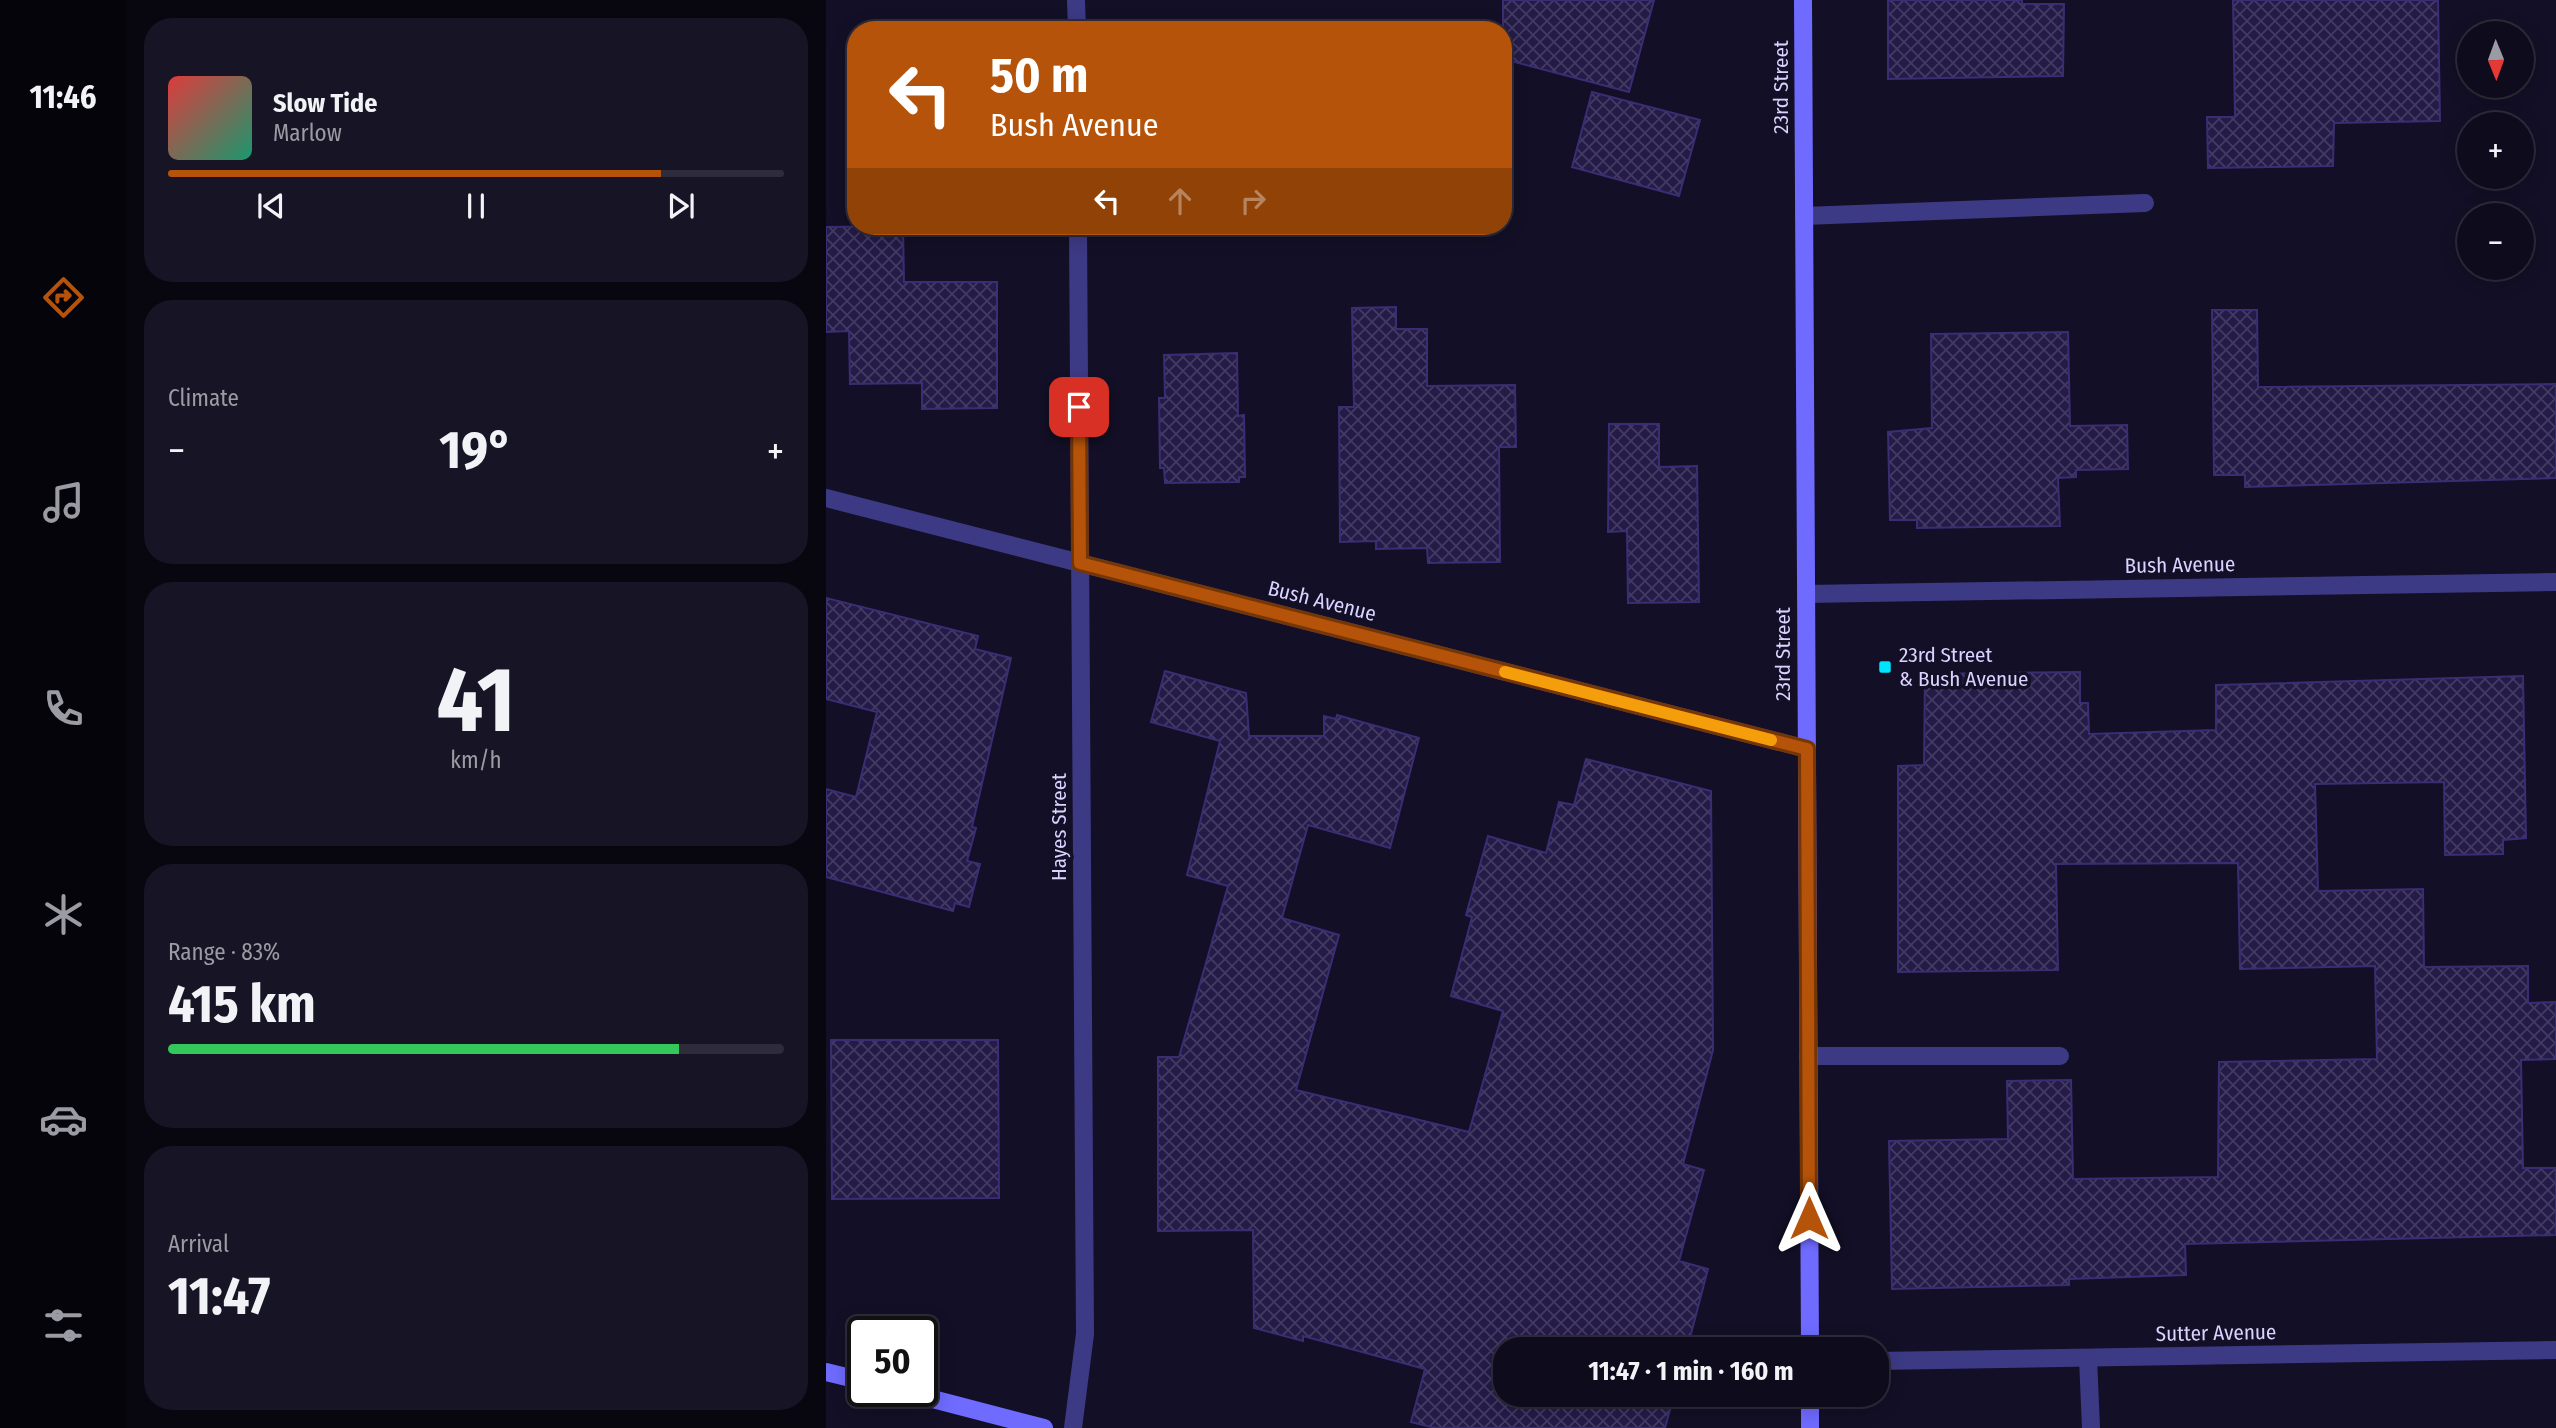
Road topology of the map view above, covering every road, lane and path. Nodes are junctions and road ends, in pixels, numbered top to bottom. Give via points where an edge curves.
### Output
1 (1076, 0) edge
2 (1803, 0) edge
3 (1077, 21) edge
4 (2145, 203) dead end
5 (1804, 216) junction
6 (1078, 235) edge
7 (826, 498) edge
8 (1080, 563) junction
9 (2556, 582) edge
10 (1806, 594) junction
11 (1807, 749) junction
12 (1808, 1056) junction
13 (2060, 1056) dead end
14 (1810, 1337) edge
15 (2556, 1350) edge
16 (2088, 1358) junction
17 (1889, 1361) edge
18 (826, 1371) edge
19 (847, 1377) edge
20 (938, 1400) edge
21 (1810, 1407) edge
22 (1044, 1428) edge
23 (1073, 1428) edge
24 (1810, 1428) edge
25 (2091, 1428) edge

1 - 3 street
2 - 5 main road, 23rd Street
4 - 5 street
5 - 10 main road, 23rd Street
6 - 8 street, Hayes Street
7 - 8 street, Bush Avenue
8 - 11 street, Bush Avenue
8 - 23 street, Hayes Street via 1085,1334
9 - 10 street, Bush Avenue
10 - 11 main road, 23rd Street
11 - 12 main road, 23rd Street
12 - 13 street
12 - 14 main road, 23rd Street
15 - 16 street, Sutter Avenue
16 - 17 street, Sutter Avenue
16 - 25 street
18 - 19 main road
20 - 22 main road
21 - 24 main road

